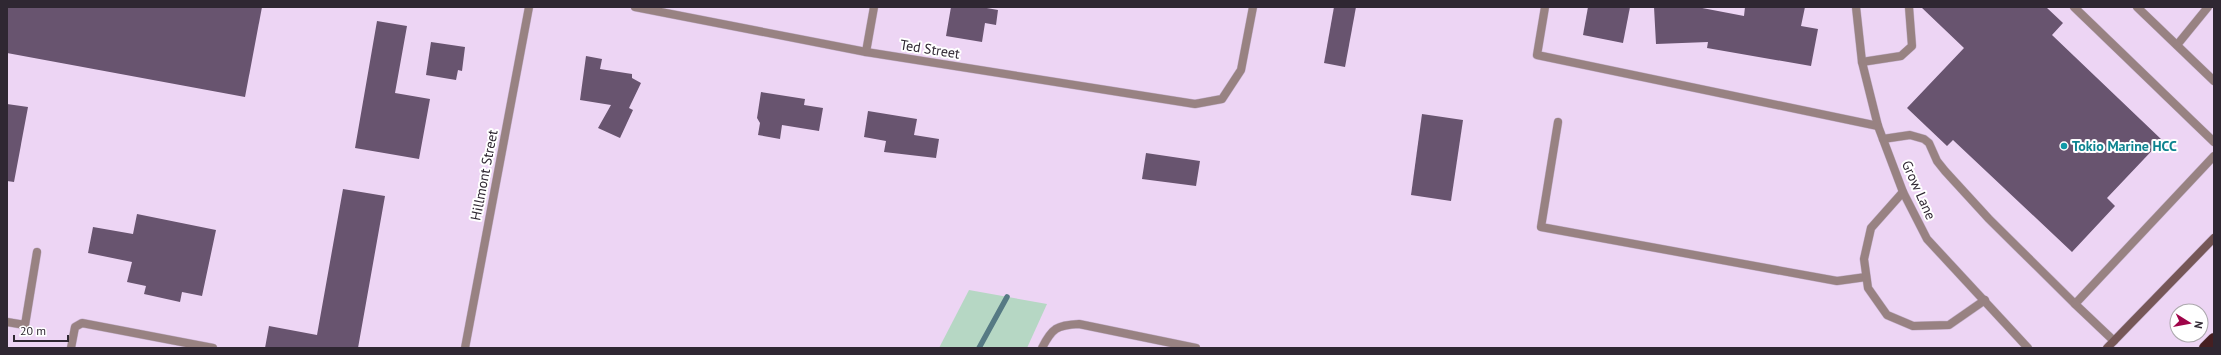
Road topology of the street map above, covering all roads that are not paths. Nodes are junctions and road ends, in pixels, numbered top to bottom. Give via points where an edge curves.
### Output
1 (529, 7) edge
2 (635, 7) edge
3 (874, 7) edge
4 (1252, 7) edge
5 (1545, 7) edge
6 (1856, 7) edge
7 (1909, 7) edge
8 (2074, 7) edge
9 (2137, 7) edge
10 (2208, 7) edge
11 (2178, 46) junction
12 (866, 52) junction
13 (1862, 62) junction
14 (2214, 80) edge
15 (1558, 122) dead end
16 (1878, 126) junction
17 (1883, 139) junction
18 (2214, 142) edge
19 (2214, 156) edge
20 (1903, 192) junction
21 (2214, 238) edge
22 (37, 252) dead end
23 (1866, 277) junction
24 (1985, 300) junction
25 (2075, 304) junction
26 (7, 322) edge
27 (2214, 339) edge
28 (2114, 341) junction
29 (71, 348) edge
30 (213, 348) edge
31 (465, 348) edge
32 (1042, 348) edge
33 (1196, 348) edge
34 (2028, 348) edge
35 (2107, 348) edge
36 (2205, 348) edge

1 - 31 street, Hillmont Street
2 - 12 street, Ted Street
3 - 12 street
4 - 12 street, Ted Street via 1241,70 1222,99 1195,104
5 - 16 street via 1537,55
6 - 13 street, Grow Lane
7 - 13 street via 1912,46 1901,56
8 - 18 street
9 - 11 street
10 - 11 street
11 - 14 street
13 - 16 street, Grow Lane
15 - 23 street via 1541,228 1837,281
16 - 17 street, Grow Lane
17 - 20 street, Grow Lane
17 - 25 street via 1910,135 1924,138 1945,171 1989,219
19 - 25 street
20 - 23 street via 1871,228 1864,259
20 - 24 street, Grow Lane via 1927,239
21 - 28 main road
22 - 26 street via 25,325
23 - 24 street via 1868,288 1887,315 1913,326 1949,325
24 - 34 street, Grow Lane
25 - 28 street
27 - 36 highway
28 - 35 main road
29 - 30 street via 75,327 82,323
32 - 33 street via 1049,333 1064,325 1079,324

